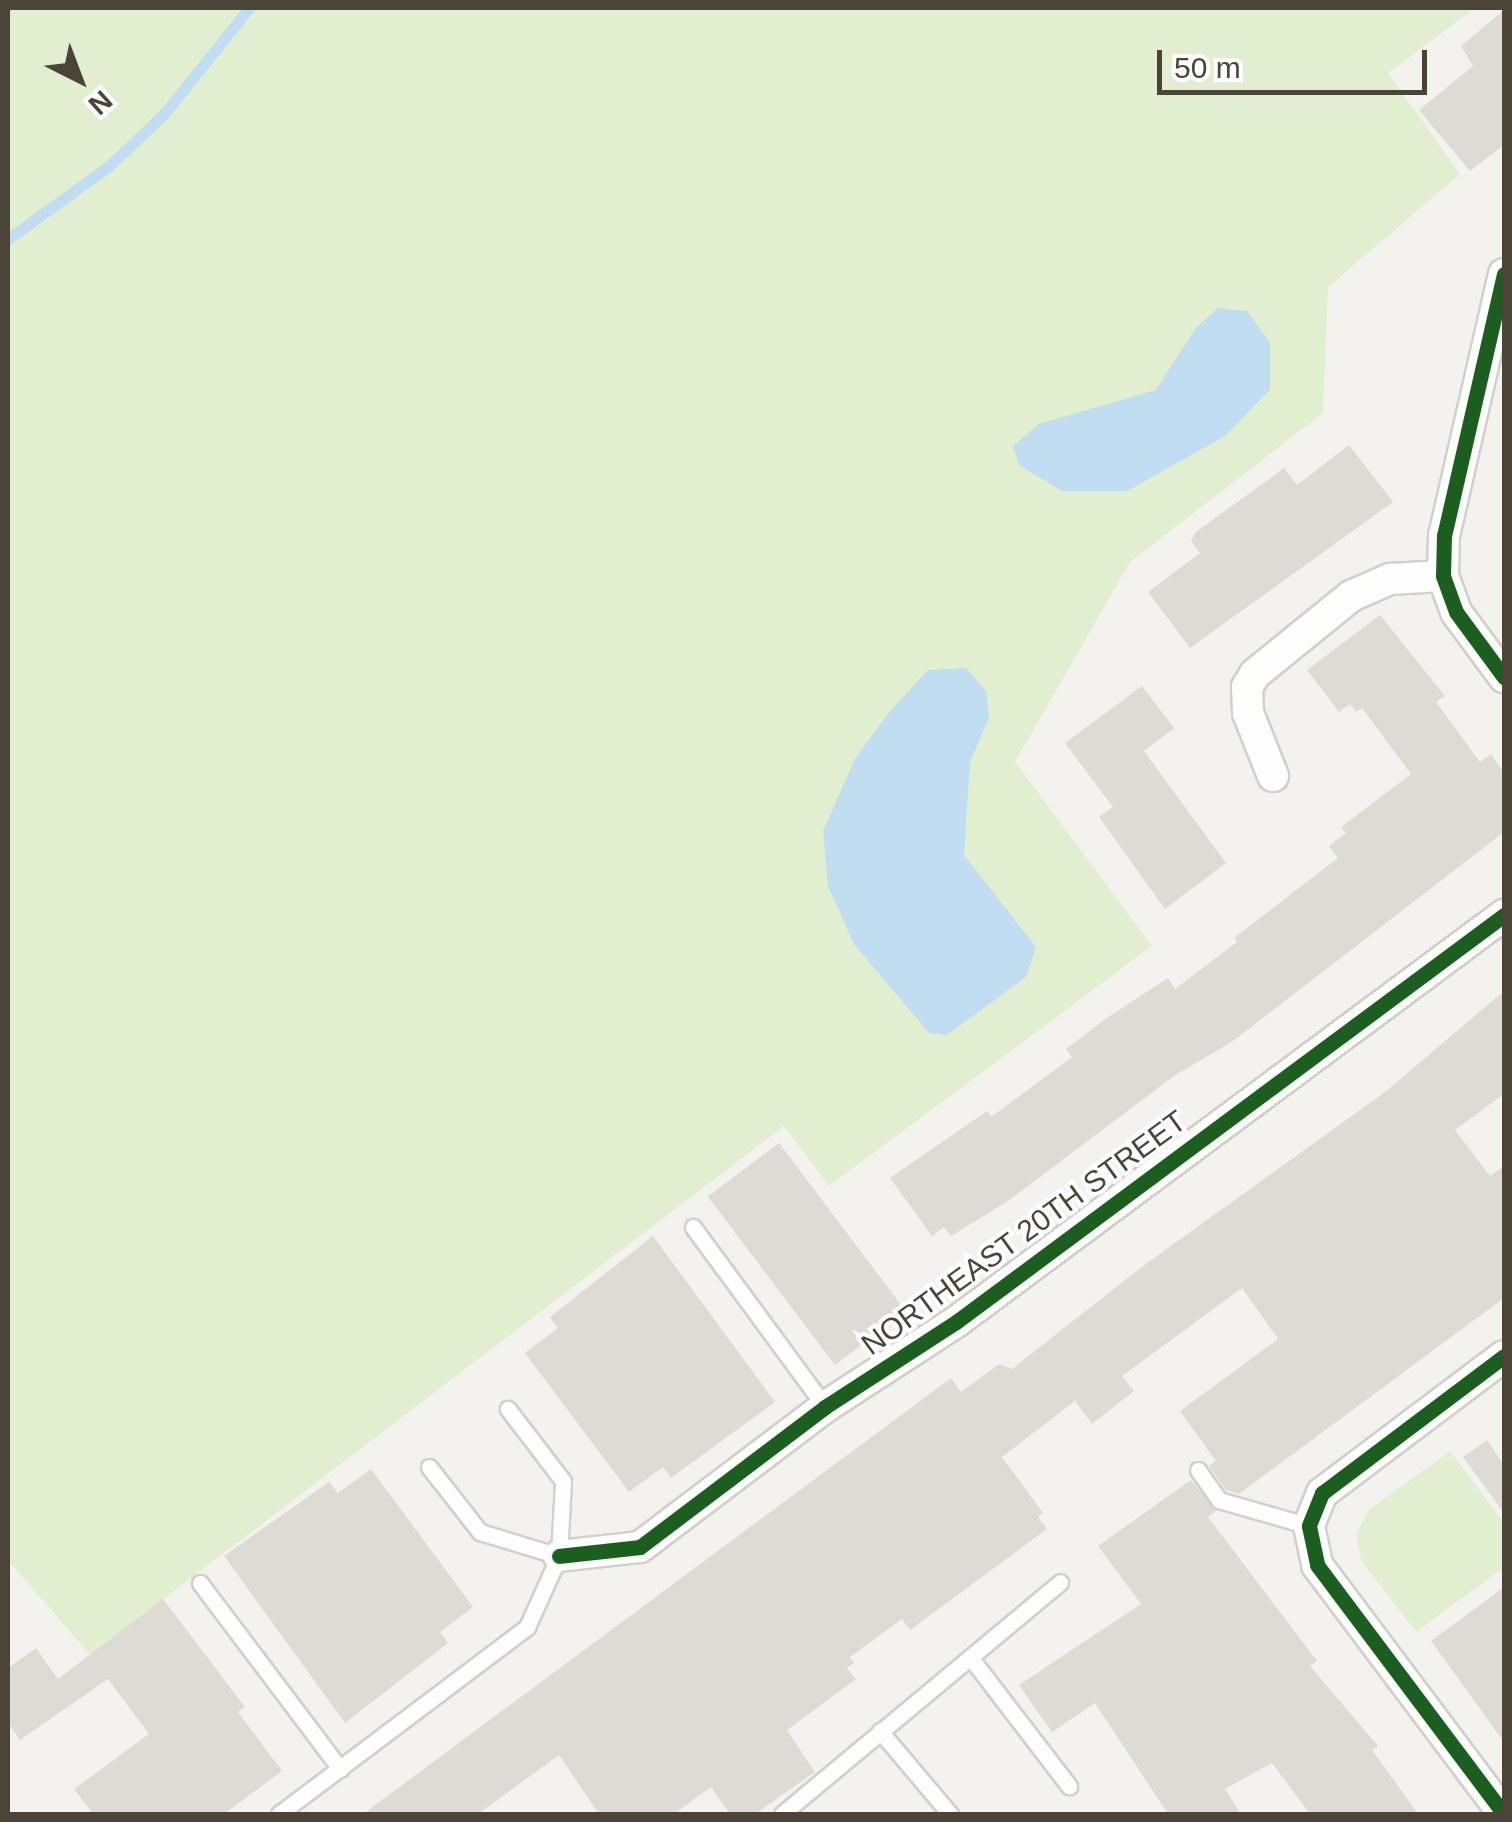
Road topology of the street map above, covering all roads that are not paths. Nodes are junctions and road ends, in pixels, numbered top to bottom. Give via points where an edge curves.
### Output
1 (1504, 274) edge
2 (1443, 576) junction
3 (1504, 677) edge
4 (1273, 776) dead end
5 (1504, 915) edge
6 (693, 1227) dead end
7 (1504, 1356) edge
8 (826, 1407) junction
9 (508, 1408) dead end
10 (429, 1468) dead end
11 (1198, 1470) dead end
12 (1309, 1522) junction
13 (560, 1556) junction
14 (200, 1582) dead end
15 (1060, 1582) dead end
16 (970, 1656) junction
17 (880, 1731) junction
18 (340, 1768) junction
19 (1495, 1783) edge
20 (1069, 1786) dead end
21 (278, 1814) edge
22 (782, 1814) edge
23 (950, 1814) edge
24 (1504, 1814) edge

1 - 2 street via 1444,535
2 - 3 street via 1456,612
2 - 4 street via 1390,579 1351,596 1255,674 1247,688 1248,712
5 - 8 street, NORTHEAST 20TH STREET via 956,1322
6 - 8 lane
7 - 12 street via 1322,1493
8 - 13 street, NORTHEAST 20TH STREET via 640,1546
9 - 13 lane via 563,1480
10 - 13 lane via 480,1532
11 - 12 lane via 1219,1500
12 - 19 street via 1317,1565
13 - 18 lane via 527,1627
14 - 18 lane
15 - 16 lane
16 - 17 lane
16 - 20 lane
17 - 22 lane
17 - 23 lane
18 - 21 lane
19 - 24 street

